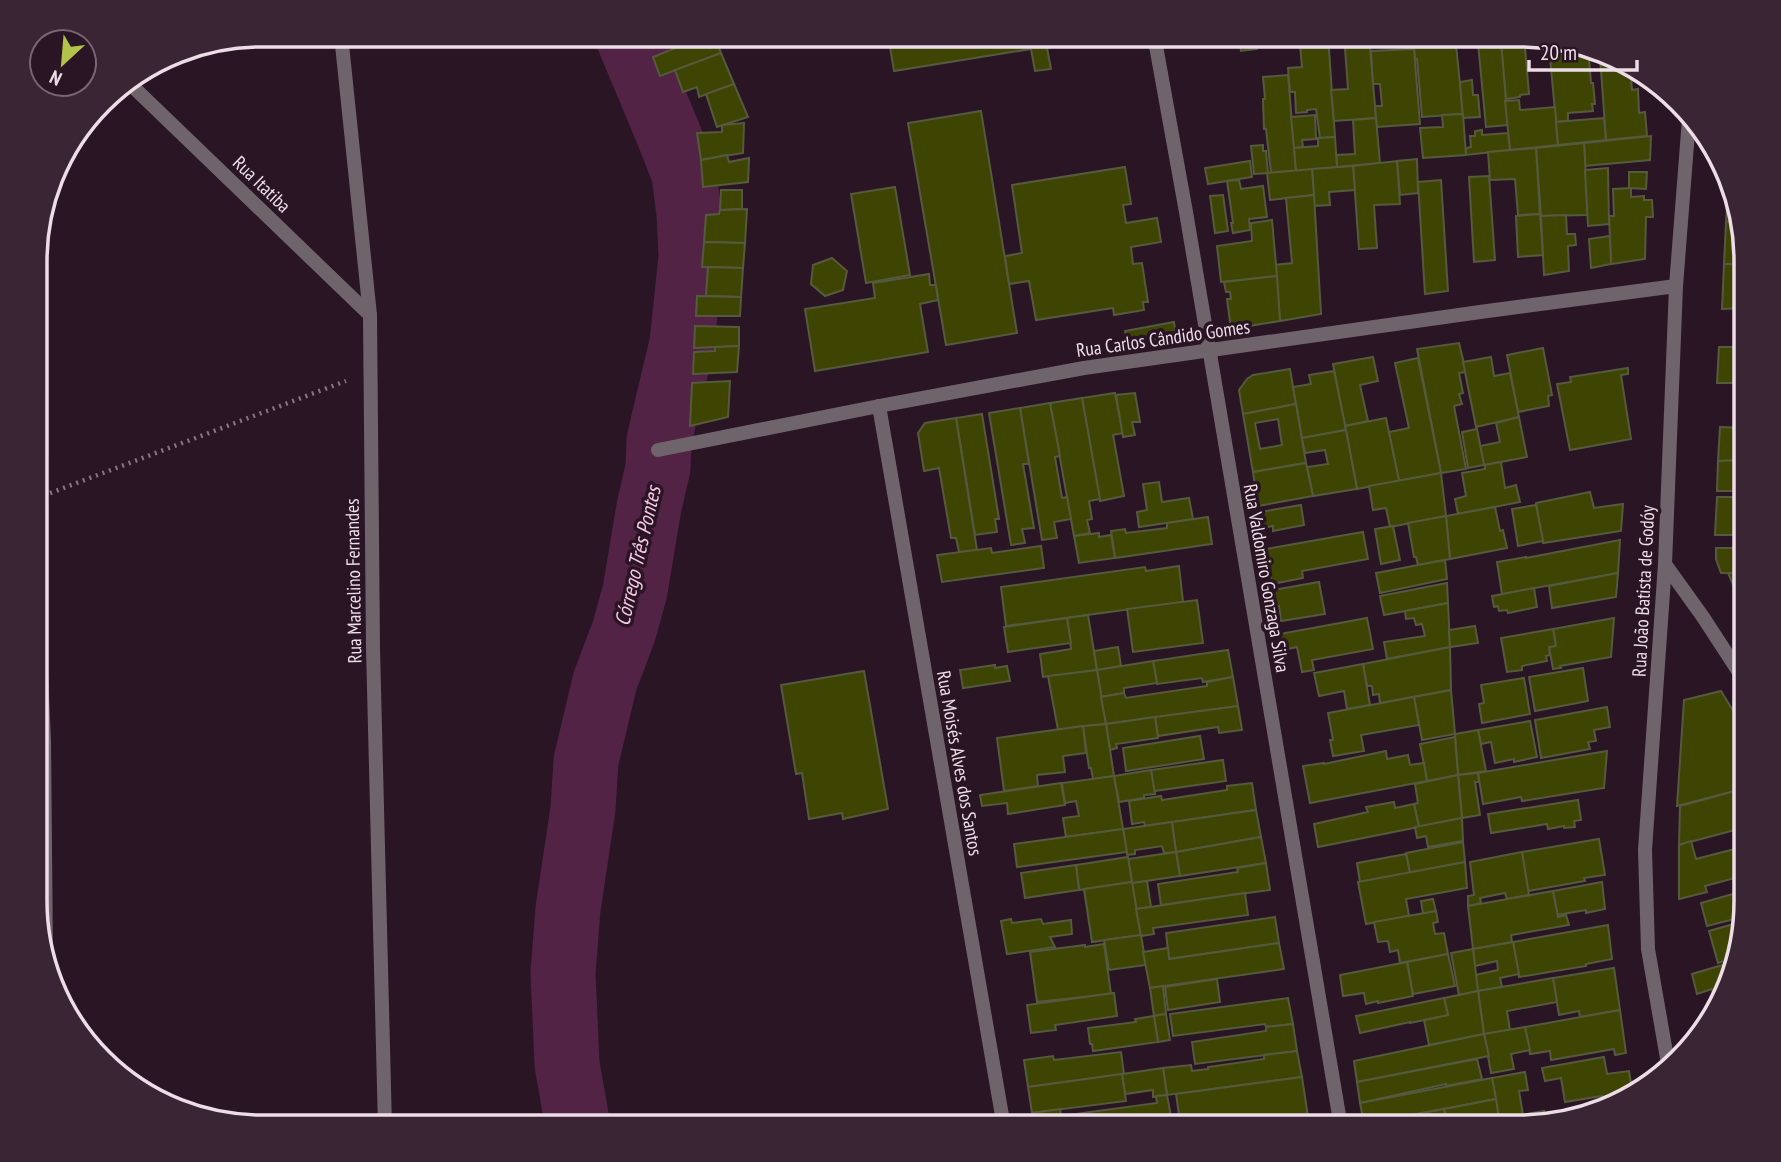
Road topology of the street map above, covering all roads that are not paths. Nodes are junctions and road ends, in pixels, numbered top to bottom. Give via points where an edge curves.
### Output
1 (342, 47) edge
2 (1156, 47) edge
3 (135, 88) edge
4 (1688, 129) edge
5 (1676, 286) junction
6 (370, 315) junction
7 (1208, 350) junction
8 (879, 406) junction
9 (658, 450) dead end
10 (1665, 565) junction
11 (1733, 664) edge
12 (1667, 1056) edge
13 (1002, 1114) edge
14 (1339, 1114) edge
15 (385, 1115) edge

1 - 6 street, Rua Marcelino Fernandes
2 - 7 street, Rua Valdomiro Gonzaga Silva
3 - 6 street, Rua Itatiba
4 - 5 street, Rua João Batista de Godóy
5 - 7 street, Rua Carlos Cândido Gomes
5 - 10 street, Rua João Batista de Godóy
6 - 15 street, Rua Marcelino Fernandes
7 - 8 street, Rua Carlos Cândido Gomes
7 - 14 street, Rua Valdomiro Gonzaga Silva
8 - 9 street, Rua Carlos Cândido Gomes
8 - 13 street, Rua Moisés Alves dos Santos
10 - 11 street
10 - 12 street, Rua João Batista de Godóy via 1645,850 1648,949

